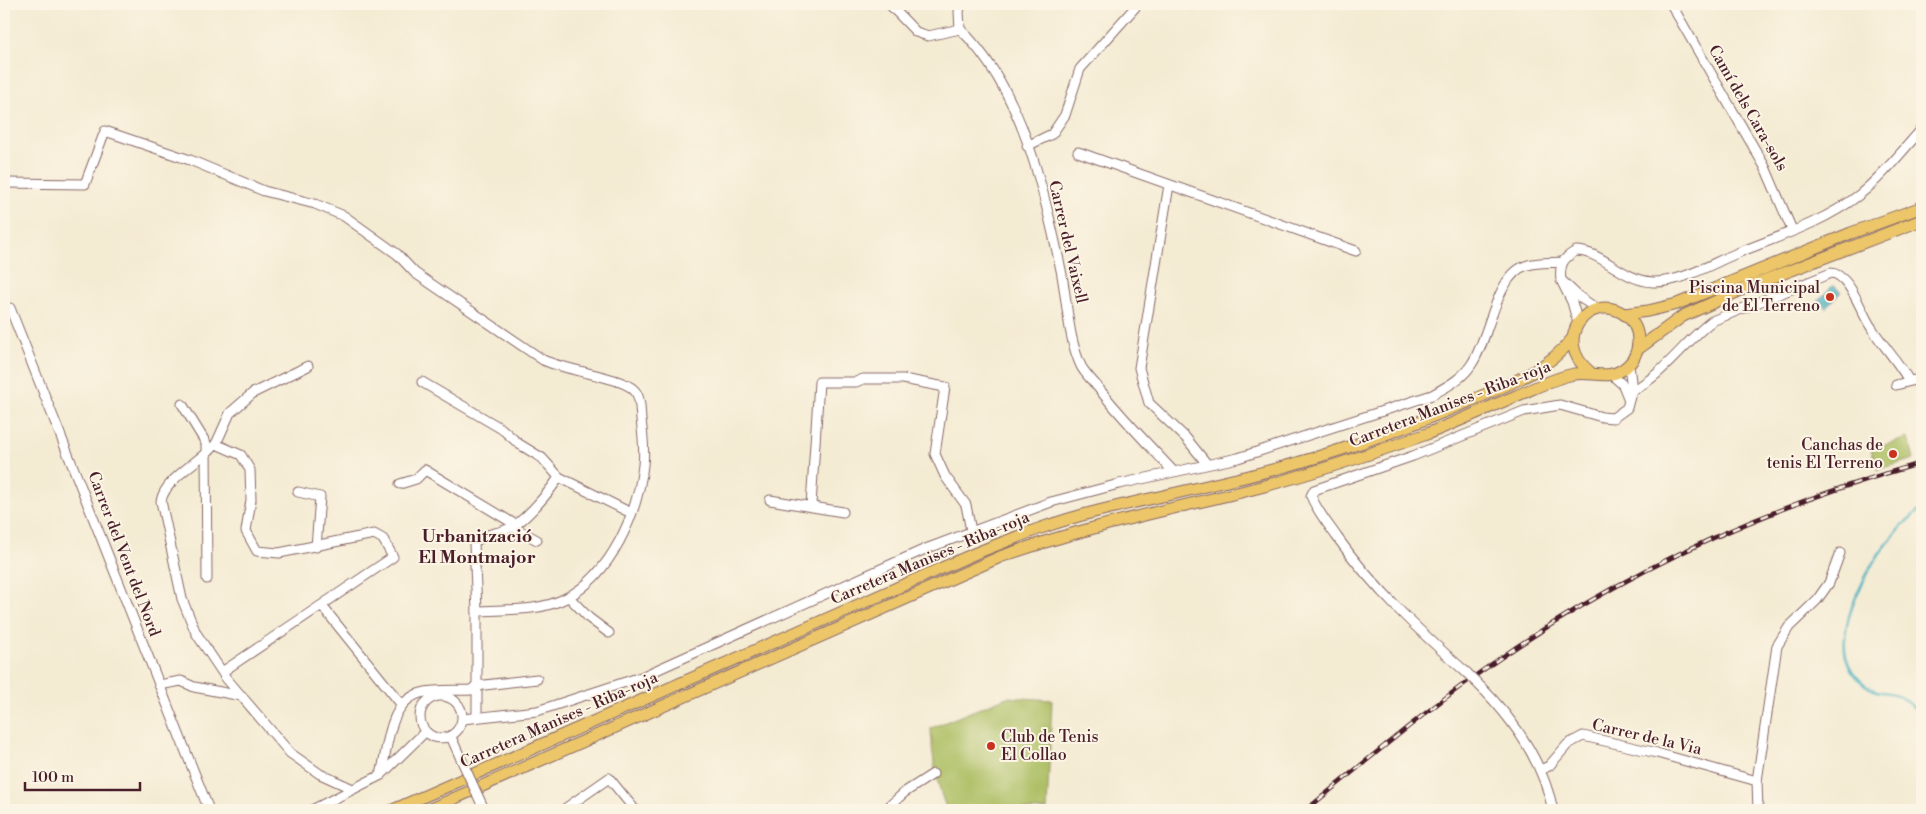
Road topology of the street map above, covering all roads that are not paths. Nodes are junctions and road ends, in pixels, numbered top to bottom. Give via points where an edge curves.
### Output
1 (889, 4) edge
2 (962, 4) edge
3 (1138, 4) edge
4 (1671, 4) edge
5 (960, 29) junction
6 (1922, 129) edge
7 (1028, 146) junction
8 (1078, 152) dead end
9 (4, 183) edge
10 (1169, 185) junction
11 (1922, 207) edge
12 (1922, 220) edge
13 (1792, 230) junction
14 (1356, 251) dead end
15 (1562, 262) junction
16 (1561, 280) junction
17 (10, 308) dead end
18 (1597, 309) junction
19 (1624, 314) junction
20 (1578, 323) junction
21 (1572, 338) junction
22 (1638, 349) junction
23 (1630, 365) junction
24 (308, 366) dead end
25 (1590, 372) junction
26 (1612, 375) junction
27 (1922, 378) edge
28 (422, 382) dead end
29 (1908, 382) junction
30 (1896, 385) dead end
31 (1632, 390) junction
32 (1630, 400) junction
33 (182, 404) dead end
34 (216, 444) junction
35 (206, 454) junction
36 (1207, 464) junction
37 (1173, 472) junction
38 (559, 477) junction
39 (400, 484) dead end
40 (298, 492) dead end
41 (770, 500) dead end
42 (811, 505) junction
43 (843, 512) dead end
44 (631, 513) junction
45 (515, 526) junction
46 (972, 531) junction
47 (537, 540) dead end
48 (316, 547) junction
49 (1840, 553) dead end
50 (207, 579) dead end
51 (569, 597) junction
52 (322, 606) junction
53 (477, 611) junction
54 (609, 633) dead end
55 (222, 672) junction
56 (537, 679) dead end
57 (159, 685) junction
58 (476, 686) junction
59 (242, 696) junction
60 (402, 704) junction
61 (477, 716) junction
62 (463, 719) junction
63 (425, 732) junction
64 (451, 737) junction
65 (1540, 770) junction
66 (933, 774) dead end
67 (381, 775) junction
68 (1756, 781) junction
69 (353, 789) junction
70 (484, 809) edge
71 (209, 810) edge
72 (312, 810) edge
73 (392, 810) edge
74 (428, 810) edge
75 (563, 810) edge
76 (635, 810) edge
77 (885, 810) edge
78 (1553, 810) edge
79 (1758, 810) edge

1 - 5 street via 916,32 928,36
2 - 5 street
3 - 7 street via 1080,70 1065,115 1052,134
4 - 13 street, Camí dels Cara-sols via 1765,167
5 - 7 street, Carrer del Vaixell via 994,71 1016,110
6 - 13 street via 1860,194 1842,207
7 - 37 street, Carrer del Vaixell via 1061,270 1082,367
8 - 10 street
9 - 44 street via 85,184 105,131 190,160 264,191 315,204 344,216 397,254 416,273 550,364 624,382 634,390 638,397 643,438 643,465
10 - 14 street
10 - 36 street via 1139,368 1149,403 1186,438
11 - 19 main road via 1677,304
12 - 22 main road via 1750,286 1683,316
13 - 15 street via 1685,275 1663,281 1630,277 1585,251 1576,251
15 - 16 street
15 - 36 street via 1529,265 1509,277 1482,347 1471,367 1455,382 1414,402 1238,458
16 - 18 street
16 - 20 street
17 - 57 street, Carrer del Vent del Nord
18 - 19 main road via 1611,309
18 - 20 main road
19 - 22 main road via 1634,324
20 - 21 main road
21 - 25 main road via 1573,352
21 - 73 main road, Carretera Manises - Riba-roja via 1551,361 1514,382 1415,425 1221,483 1058,522 976,553
22 - 23 main road
23 - 26 main road
23 - 31 street
24 - 34 street via 253,394 230,413
25 - 26 main road
25 - 74 main road, Carretera Manises - Riba-roja via 1556,379 1434,431 1311,473 1096,526 1000,557
26 - 32 street via 1623,385
27 - 29 street
28 - 38 street via 502,429 542,458
29 - 30 street
29 - 31 street via 1890,351 1871,328 1848,286 1838,274 1831,273 1712,321
31 - 32 street
32 - 65 street, bridge via 1622,414 1613,418 1560,405 1524,411 1413,456 1314,490 1311,496 1349,554 1410,622 1502,708 1521,732
33 - 35 street via 206,442
34 - 35 street
34 - 48 street via 241,455 250,470 252,500 246,531 257,551 279,553
35 - 50 street
35 - 55 street via 170,482 161,500 182,599 196,633
36 - 37 street
37 - 46 street via 1075,495
38 - 44 street
38 - 45 street
39 - 45 street via 416,480 425,470
40 - 48 street via 320,498
41 - 42 street
42 - 43 street
42 - 46 street via 819,382 856,382 863,379 920,381 945,387 934,454 966,505
44 - 51 street via 610,558
45 - 47 street
45 - 53 street via 481,537 474,543
46 - 61 street via 641,677 537,711
48 - 52 street via 374,534 383,539 393,557
49 - 68 street via 1817,600 1789,627 1777,646
51 - 53 street via 538,606
51 - 54 street
52 - 55 street
52 - 60 street
53 - 58 street
55 - 59 street
56 - 58 street
57 - 59 street via 181,681 194,687
57 - 71 street, Carrer del Vent del Nord
58 - 60 street via 471,690 423,692
58 - 61 street
59 - 69 street via 290,754 320,774
60 - 67 street via 394,717
61 - 62 street
62 - 63 street via 462,711 453,699 438,696 430,699 421,711 420,721
62 - 64 street
63 - 64 street via 437,739
63 - 67 street
64 - 70 street, bridge
65 - 68 street, Carrer de la Via via 1549,766 1568,744 1583,736
65 - 78 street
66 - 77 street via 904,792
67 - 69 street
68 - 79 street
69 - 72 street
75 - 76 street via 609,778

